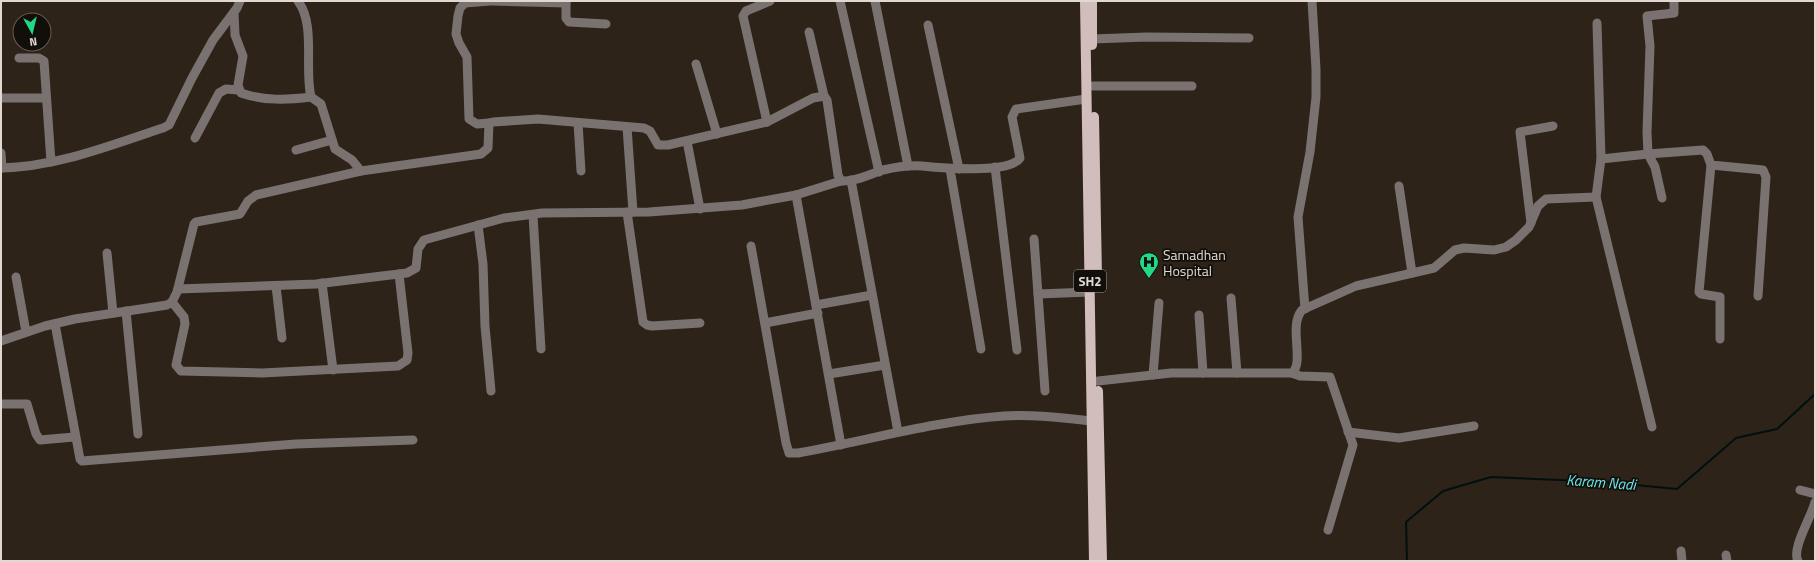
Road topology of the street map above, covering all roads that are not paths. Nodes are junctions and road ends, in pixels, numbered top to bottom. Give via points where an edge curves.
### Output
1 (240, 1) edge
2 (298, 1) edge
3 (491, 1) edge
4 (770, 1) edge
5 (840, 1) edge
6 (875, 1) edge
7 (1085, 1) edge
8 (1092, 1) edge
9 (1312, 1) edge
10 (1674, 1) edge
11 (465, 2) edge
12 (566, 2) edge
13 (234, 12) junction
14 (1597, 23) dead end
15 (606, 24) dead end
16 (928, 25) dead end
17 (809, 32) dead end
18 (1249, 38) dead end
19 (1092, 39) junction
20 (18, 58) dead end
21 (696, 64) dead end
22 (1093, 86) junction
23 (1192, 86) dead end
24 (238, 90) junction
25 (824, 96) junction
26 (1, 98) edge
27 (46, 98) junction
28 (315, 99) junction
29 (1086, 99) junction
30 (767, 122) junction
31 (578, 123) junction
32 (489, 124) junction
33 (1553, 126) dead end
34 (627, 127) junction
35 (717, 134) junction
36 (195, 138) dead end
37 (332, 140) junction
38 (687, 141) junction
39 (296, 150) dead end
40 (1, 153) edge
41 (1648, 154) junction
42 (1601, 159) junction
43 (51, 162) junction
44 (1712, 165) junction
45 (908, 166) junction
46 (995, 167) junction
47 (1, 168) edge
48 (955, 169) junction
49 (361, 171) junction
50 (581, 171) dead end
51 (879, 172) junction
52 (846, 180) junction
53 (1399, 186) dead end
54 (796, 195) junction
55 (1596, 197) junction
56 (1662, 198) dead end
57 (700, 208) junction
58 (630, 212) junction
59 (532, 214) junction
60 (1531, 224) junction
61 (478, 225) junction
62 (1034, 239) dead end
63 (751, 246) dead end
64 (107, 253) dead end
65 (1412, 273) junction
66 (399, 274) junction
67 (16, 277) dead end
68 (322, 283) junction
69 (276, 286) junction
70 (178, 289) junction
71 (1090, 292) junction
72 (1038, 294) junction
73 (872, 295) junction
74 (1758, 296) dead end
75 (1231, 298) dead end
76 (172, 302) junction
77 (1159, 303) dead end
78 (817, 309) junction
79 (1305, 309) junction
80 (126, 312) junction
81 (113, 313) junction
82 (1199, 315) dead end
83 (700, 322) dead end
84 (765, 323) junction
85 (54, 324) junction
86 (26, 332) junction
87 (282, 338) dead end
88 (1720, 339) dead end
89 (1, 341) edge
90 (541, 349) dead end
91 (981, 349) dead end
92 (1017, 350) dead end
93 (886, 365) junction
94 (333, 370) junction
95 (1203, 373) junction
96 (1237, 373) junction
97 (1292, 373) junction
98 (829, 374) junction
99 (1153, 375) junction
100 (1098, 381) junction
101 (491, 391) dead end
102 (1045, 391) dead end
103 (1, 404) edge
104 (1092, 421) junction
105 (1474, 426) dead end
106 (1652, 426) dead end
107 (898, 432) junction
108 (1348, 432) junction
109 (138, 434) dead end
110 (74, 436) junction
111 (413, 440) dead end
112 (841, 445) junction
113 (1800, 490) dead end
114 (1815, 494) edge
115 (1815, 502) edge
116 (1328, 530) dead end
117 (1681, 551) dead end
118 (1094, 561) edge
119 (1102, 561) edge
120 (1682, 561) edge
121 (1798, 561) edge

1 - 13 street
2 - 28 street via 307,27
3 - 11 street
3 - 12 street
4 - 30 street via 746,11 743,16
5 - 51 street
6 - 45 street
7 - 29 main road, SH2
8 - 19 main road, SH2
9 - 79 street via 1316,97 1310,152 1298,218
10 - 41 street via 1674,13 1646,16 1650,46
11 - 32 street via 460,8 456,27 459,43 468,57 467,114 471,122
12 - 15 street via 568,22
13 - 24 street via 235,35 243,56
13 - 43 street via 213,40 169,125
14 - 42 street
16 - 48 street
17 - 25 street
18 - 19 street
19 - 22 main road, SH2
20 - 27 street via 39,58 44,61
21 - 35 street
22 - 23 street
22 - 100 main road, SH2
24 - 28 street via 253,97 270,99
24 - 36 street via 226,89 219,93
25 - 30 street via 813,98
25 - 52 street via 829,112 838,174
26 - 27 street
27 - 43 street
28 - 37 street
29 - 46 street via 1016,110 1012,117 1020,158 1015,163
29 - 71 main road, SH2
30 - 35 street
31 - 32 street via 538,119
31 - 34 street
31 - 50 street
32 - 49 street via 488,148 482,154
33 - 60 street via 1520,132
34 - 38 street via 650,131 658,145
34 - 58 street
35 - 38 street
37 - 39 street
37 - 49 street via 335,149 352,160
38 - 57 street
40 - 47 street
41 - 42 street
41 - 44 street via 1703,150
41 - 56 street via 1655,167
42 - 55 street
43 - 47 street
44 - 74 street via 1760,168 1766,174
44 - 88 street via 1699,292 1720,298
45 - 48 street
45 - 51 street
46 - 48 street
46 - 92 street
48 - 91 street
49 - 70 street via 256,195 248,201 240,214 196,222
51 - 52 street
52 - 54 street
52 - 73 street
53 - 65 street
54 - 57 street via 742,206
54 - 78 street
55 - 60 street via 1546,199 1538,206
55 - 106 street
57 - 58 street
58 - 59 street
58 - 83 street via 643,322 652,326
59 - 61 street
59 - 90 street
60 - 65 street via 1506,247 1494,250 1460,248 1436,267
61 - 66 street via 424,240 418,250 416,268
61 - 101 street
62 - 72 street
63 - 84 street
64 - 81 street
65 - 79 street via 1356,286
66 - 68 street
66 - 94 street via 407,360 398,366
67 - 86 street
68 - 69 street
68 - 94 street
69 - 70 street
69 - 87 street
70 - 76 street
71 - 72 street
71 - 104 main road, SH2
72 - 102 street
73 - 78 street
73 - 93 street
75 - 96 street
76 - 80 street
76 - 94 street via 184,317 185,324 176,365 180,371 262,373
77 - 99 street
78 - 84 street
78 - 98 street
79 - 97 street via 1297,318 1296,365
80 - 81 street
80 - 109 street
81 - 85 street
82 - 95 street
84 - 112 street via 789,453
85 - 86 street
85 - 110 street
86 - 89 street
93 - 98 street
93 - 107 street
95 - 96 street
95 - 99 street
96 - 97 street
97 - 108 street via 1300,376 1330,377
98 - 112 street
99 - 100 street
100 - 119 main road, SH2
103 - 110 street via 27,404 40,440
104 - 107 street via 1006,416
104 - 118 main road, SH2
105 - 108 street via 1396,438
107 - 112 street
108 - 116 street via 1352,448
110 - 111 street via 80,459 85,461 296,444
113 - 114 street
115 - 121 street via 1802,535 1796,557
117 - 120 street

